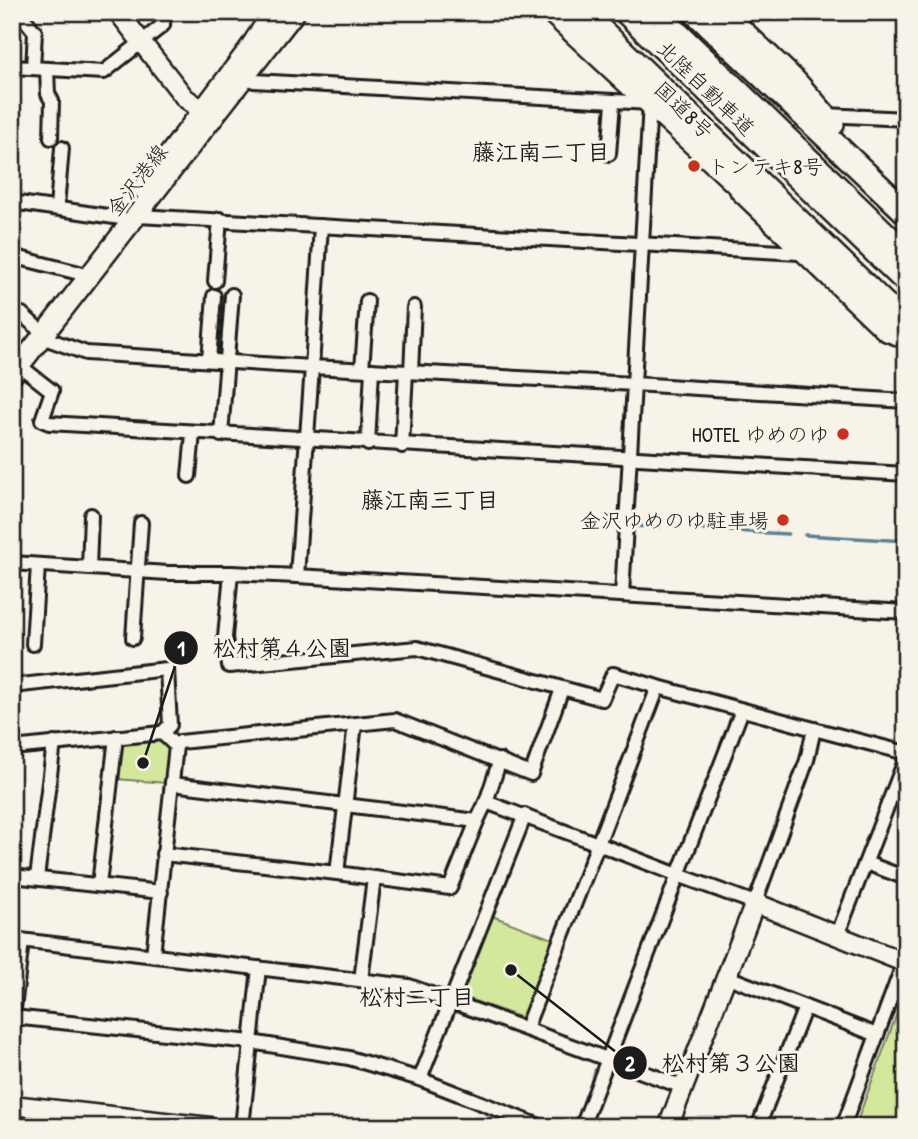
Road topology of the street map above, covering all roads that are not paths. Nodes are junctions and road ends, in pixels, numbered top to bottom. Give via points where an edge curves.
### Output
1 (19, 12) edge
2 (118, 12) edge
3 (164, 12) edge
4 (273, 12) edge
5 (295, 12) edge
6 (553, 12) edge
7 (582, 12) edge
8 (626, 12) edge
9 (654, 12) edge
10 (695, 12) edge
11 (721, 12) edge
12 (142, 42) junction
13 (12, 67) edge
14 (33, 68) junction
15 (47, 69) junction
16 (247, 76) junction
17 (613, 103) junction
18 (650, 103) junction
19 (207, 114) junction
20 (825, 115) junction
21 (906, 119) edge
22 (51, 138) dead end
23 (62, 148) dead end
24 (609, 154) dead end
25 (860, 168) junction
26 (735, 181) junction
27 (12, 202) edge
28 (57, 207) junction
29 (906, 212) edge
30 (220, 219) junction
31 (130, 220) junction
32 (321, 226) junction
33 (642, 244) junction
34 (828, 247) junction
35 (803, 249) junction
36 (906, 254) edge
37 (12, 256) edge
38 (83, 276) junction
39 (215, 281) dead end
40 (906, 281) edge
41 (232, 295) dead end
42 (214, 296) dead end
43 (367, 302) dead end
44 (414, 307) dead end
45 (12, 312) edge
46 (899, 330) edge
47 (40, 332) junction
48 (906, 349) edge
49 (209, 360) junction
50 (227, 361) junction
51 (14, 365) edge
52 (312, 367) junction
53 (367, 370) junction
54 (408, 372) junction
55 (634, 384) junction
56 (906, 401) edge
57 (193, 433) junction
58 (221, 435) junction
59 (307, 440) junction
60 (368, 444) junction
61 (402, 446) junction
62 (629, 458) junction
63 (906, 474) edge
64 (189, 475) dead end
65 (91, 515) dead end
66 (141, 523) dead end
67 (12, 563) edge
68 (38, 565) junction
69 (89, 568) junction
70 (139, 571) junction
71 (231, 573) junction
72 (297, 576) junction
73 (622, 595) junction
74 (906, 612) edge
75 (133, 638) dead end
76 (33, 644) dead end
77 (12, 686) edge
78 (658, 687) junction
79 (562, 689) junction
80 (742, 709) junction
81 (355, 724) junction
82 (814, 729) junction
83 (162, 733) junction
84 (116, 737) junction
85 (54, 743) junction
86 (176, 746) junction
87 (12, 748) edge
88 (906, 755) edge
89 (500, 760) junction
90 (172, 784) junction
91 (486, 802) junction
92 (346, 805) junction
93 (525, 815) junction
94 (478, 821) junction
95 (598, 844) junction
96 (163, 855) junction
97 (866, 863) junction
98 (337, 873) junction
99 (678, 875) junction
100 (12, 876) edge
101 (37, 878) junction
102 (374, 878) junction
103 (906, 878) edge
104 (99, 885) junction
105 (161, 892) junction
106 (755, 903) junction
107 (837, 936) junction
108 (17, 940) edge
109 (153, 955) junction
110 (905, 962) edge
111 (259, 968) junction
112 (728, 977) junction
113 (361, 980) junction
114 (451, 999) junction
115 (805, 1007) junction
116 (13, 1017) edge
117 (12, 1024) edge
118 (526, 1028) junction
119 (877, 1035) junction
120 (251, 1042) junction
121 (609, 1060) junction
122 (420, 1079) junction
123 (683, 1087) junction
124 (12, 1105) edge
125 (210, 1127) edge
126 (242, 1127) edge
127 (542, 1127) edge
128 (582, 1127) edge
129 (668, 1127) edge
130 (758, 1127) edge
131 (843, 1127) edge

1 - 14 street via 35,32
2 - 12 street
3 - 12 street via 163,24
4 - 19 main road, 金沢港線
5 - 16 main road, 金沢港線
6 - 18 highway
7 - 34 highway, 国道8号
8 - 40 highway, 北陸自動車道
9 - 36 highway, 北陸自動車道
10 - 25 highway
11 - 20 highway
12 - 15 street via 104,72
12 - 19 street via 185,98
13 - 14 street
14 - 15 street
15 - 22 street
16 - 17 street via 254,81
16 - 19 main road, 金沢港線
17 - 18 street
17 - 24 street
18 - 26 highway
18 - 33 street
19 - 31 main road, 金沢港線
20 - 21 street
20 - 25 highway
23 - 28 street
25 - 29 highway
26 - 34 highway
26 - 35 highway
27 - 28 street
28 - 31 street
30 - 31 street
30 - 32 street
30 - 39 street
31 - 38 main road, 金沢港線
32 - 33 street
32 - 52 street
33 - 35 street via 799,253
33 - 55 street
34 - 46 highway, 国道8号
35 - 46 highway
37 - 38 street
38 - 47 main road, 金沢港線
41 - 50 street
42 - 49 street
43 - 53 street
44 - 54 street
45 - 47 street via 23,314
46 - 48 street
47 - 49 street via 86,353
47 - 51 main road, 金沢港線
49 - 50 street
50 - 52 street
50 - 58 street
51 - 57 street via 52,391 42,420
52 - 53 street
52 - 59 street
53 - 54 street
53 - 60 street
54 - 55 street
54 - 61 street
55 - 56 street
55 - 62 street
57 - 58 street
57 - 64 street
58 - 59 street
59 - 60 street
59 - 72 street
60 - 61 street
61 - 62 street
62 - 63 street
62 - 73 street
65 - 69 street
66 - 70 street
67 - 68 street
68 - 69 street
68 - 76 street
69 - 70 street
70 - 71 street
70 - 75 street
71 - 72 street
71 - 79 street via 225,637 229,666 417,648
72 - 73 street
73 - 74 street
77 - 83 street via 167,669 170,725
78 - 79 street via 613,674 602,699
78 - 80 street
78 - 95 street
79 - 89 street via 531,774
80 - 82 street
80 - 99 street
81 - 86 street
81 - 89 street via 395,720
81 - 92 street
82 - 88 street
82 - 106 street
83 - 84 street
83 - 86 street
84 - 85 street
84 - 104 street
85 - 87 street
85 - 101 street
86 - 90 street
88 - 97 street
89 - 91 street
90 - 92 street
90 - 96 street
91 - 93 street
91 - 94 street
92 - 94 street
92 - 98 street
93 - 95 street
93 - 114 street
94 - 102 street via 450,888
95 - 99 street
95 - 118 street
96 - 98 street
96 - 105 street
97 - 103 street
97 - 107 street
98 - 102 street
99 - 106 street
99 - 121 street
100 - 101 street
101 - 104 street
102 - 113 street
104 - 105 street
105 - 109 street
106 - 107 street
106 - 112 street
107 - 110 street
108 - 109 street
108 - 116 street
109 - 111 street
110 - 119 street
111 - 113 street
111 - 120 street
112 - 115 street
112 - 123 street
113 - 114 street via 409,985
114 - 118 street
114 - 122 street
115 - 119 street
115 - 130 street
116 - 117 street
116 - 120 street
118 - 121 street
119 - 131 street
120 - 122 street via 349,1058
120 - 126 street
121 - 123 street
121 - 128 street
122 - 127 street
123 - 129 street
124 - 125 street

